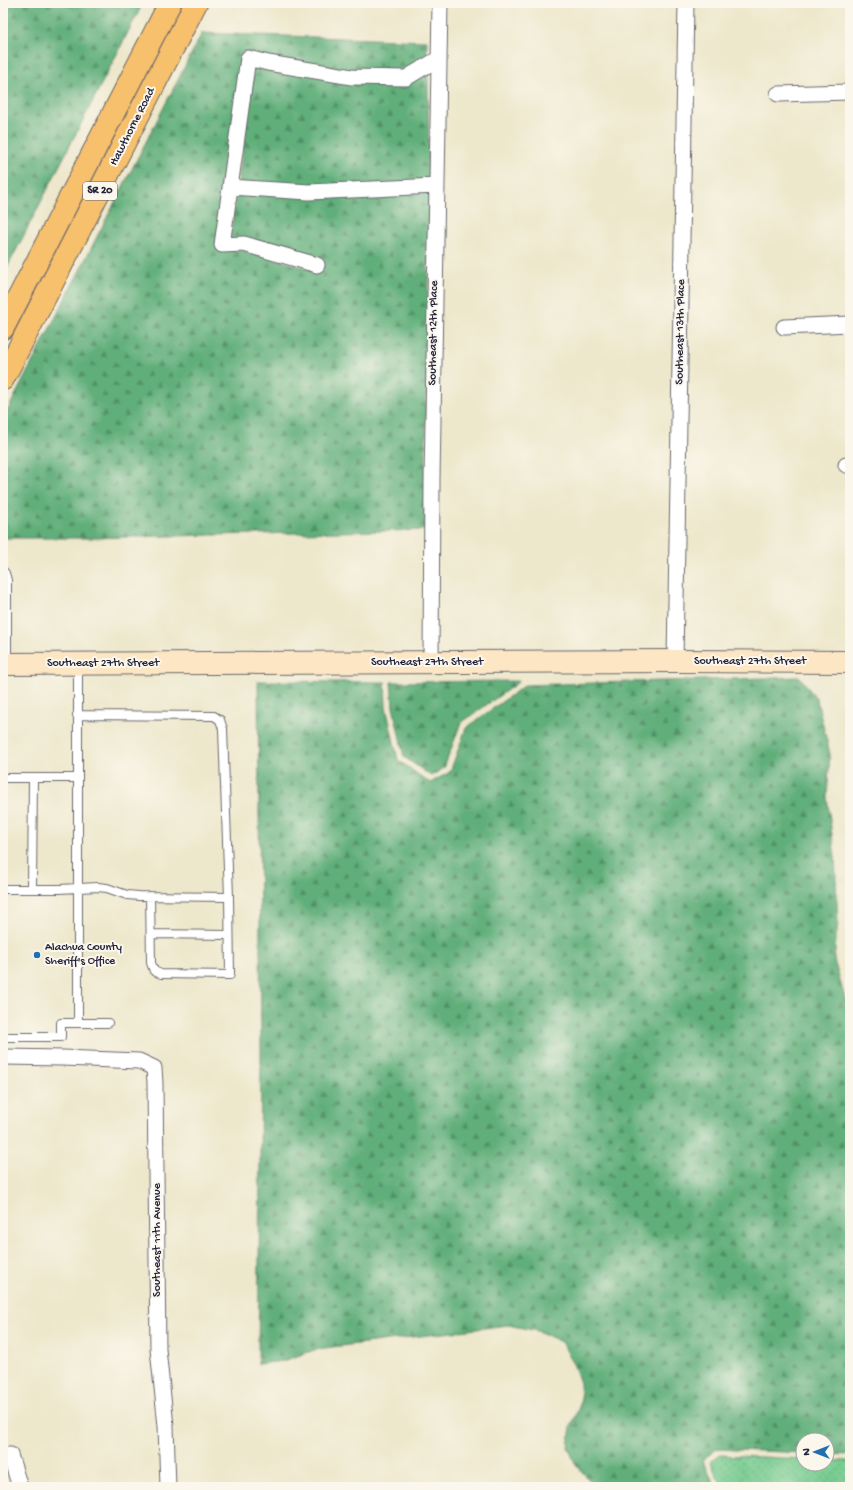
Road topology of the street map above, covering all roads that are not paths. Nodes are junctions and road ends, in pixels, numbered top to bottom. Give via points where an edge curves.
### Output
1 (170, 3) edge
2 (196, 3) edge
3 (440, 3) edge
4 (686, 3) edge
5 (154, 34) junction
6 (175, 45) junction
7 (438, 59) junction
8 (850, 92) edge
9 (778, 94) dead end
10 (436, 186) junction
11 (230, 187) junction
12 (317, 265) dead end
13 (850, 324) edge
14 (784, 327) dead end
15 (3, 328) edge
16 (10, 348) edge
17 (3, 379) edge
18 (3, 571) edge
19 (5, 618) edge
20 (675, 661) junction
21 (850, 662) edge
22 (431, 663) junction
23 (5, 664) edge
24 (78, 664) junction
25 (77, 715) junction
26 (3, 778) edge
27 (33, 778) junction
28 (78, 778) junction
29 (78, 888) junction
30 (3, 889) edge
31 (32, 889) junction
32 (150, 896) junction
33 (229, 897) junction
34 (151, 934) junction
35 (229, 935) junction
36 (78, 1023) junction
37 (108, 1023) dead end
38 (3, 1037) edge
39 (3, 1057) edge
40 (3, 1455) edge
41 (20, 1487) edge
42 (168, 1487) edge

1 - 5 highway, Hawthorne Road / SR 20
2 - 6 highway, Hawthorne Road / SR 20
3 - 7 street, Southeast 12th Place
4 - 20 street, Southeast 13th Place
5 - 6 highway
5 - 15 highway, Hawthorne Road / SR 20
6 - 16 highway, Hawthorne Road / SR 20
7 - 10 street, Southeast 12th Place
7 - 11 street via 406,78 352,78 248,58
8 - 9 street
10 - 11 street via 309,192
10 - 22 street, Southeast 12th Place
11 - 12 street via 222,245 244,244
13 - 14 street
16 - 17 highway, Hawthorne Road / SR 20
18 - 19 lane via 7,580
19 - 23 lane
20 - 21 street, Southeast 27th Street
20 - 22 street, Southeast 27th Street
22 - 24 street, Southeast 27th Street
23 - 24 street, Southeast 27th Street
24 - 25 lane
25 - 28 lane
25 - 33 lane via 214,716 220,720 223,729
26 - 27 lane
27 - 28 lane
27 - 31 lane
28 - 29 lane
29 - 31 lane
29 - 32 lane via 107,888 127,895
29 - 36 lane
30 - 31 lane
32 - 33 lane
32 - 34 lane
33 - 35 lane
34 - 35 lane
34 - 35 lane via 151,963 154,971 161,974 230,975
36 - 37 lane
36 - 38 lane via 61,1023 61,1037
39 - 42 street, Southeast 11th Avenue via 139,1061 154,1068 158,1349 166,1426
40 - 41 street via 10,1455

